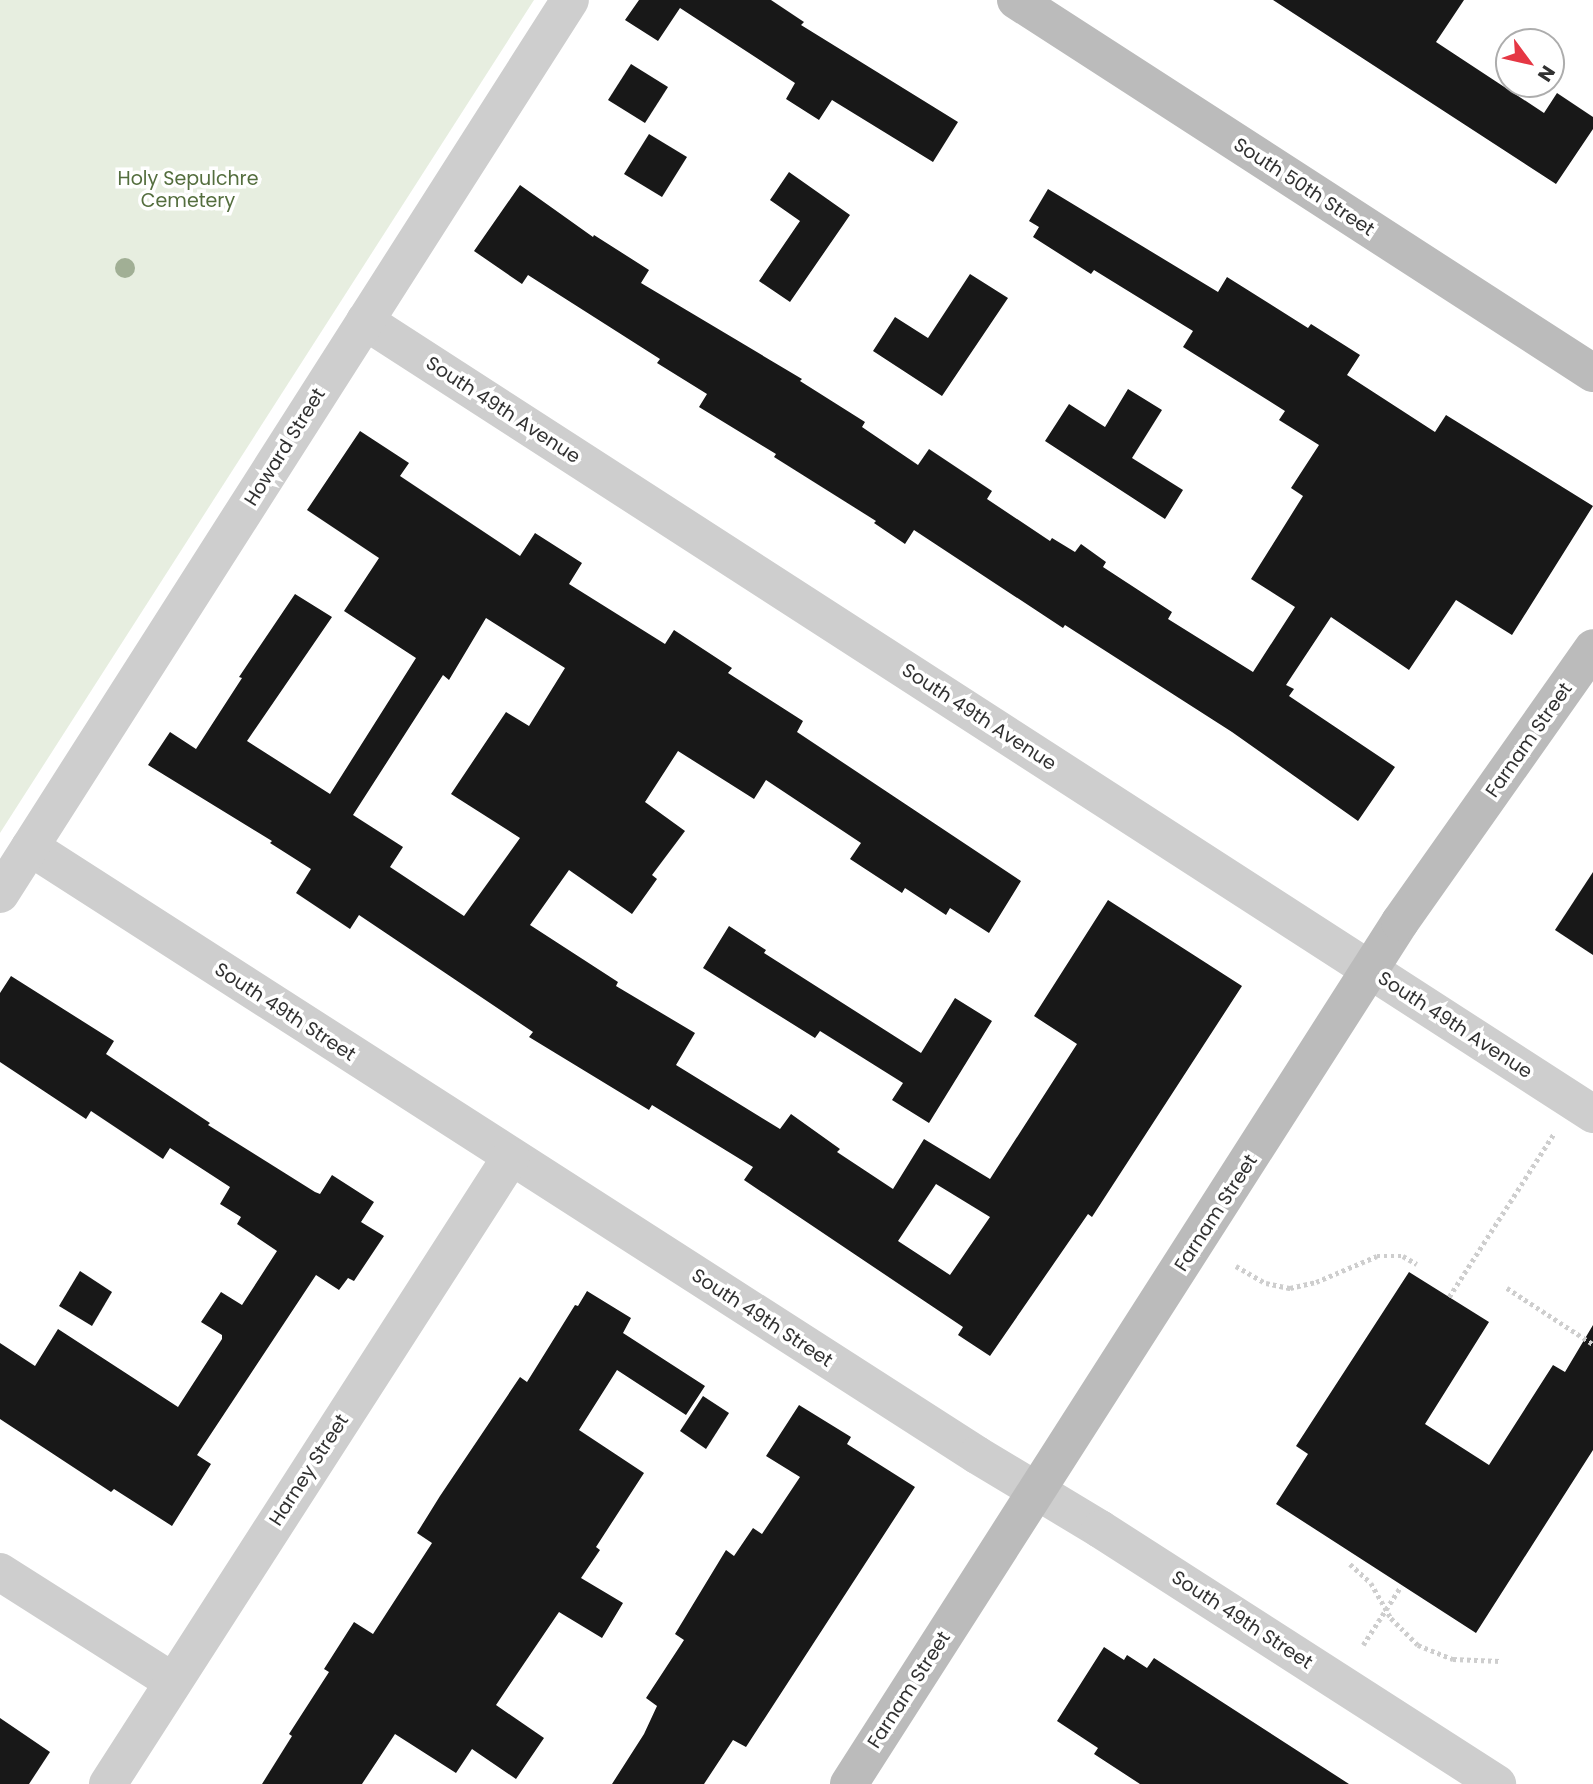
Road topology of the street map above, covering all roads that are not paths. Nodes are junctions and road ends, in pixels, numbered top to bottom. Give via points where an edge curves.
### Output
1 (570, 0) edge
2 (1016, 0) edge
3 (365, 321) junction
4 (1593, 373) edge
5 (1593, 648) edge
6 (30, 847) junction
7 (0, 894) edge
8 (1370, 970) junction
9 (1593, 1114) edge
10 (510, 1157) junction
11 (1036, 1491) junction
12 (0, 1572) edge
13 (173, 1682) junction
14 (108, 1784) edge
15 (849, 1784) edge
16 (1497, 1784) edge

1 - 3 street, Howard Street
2 - 4 main road, South 50th Street
3 - 6 street, Howard Street
3 - 8 street, South 49th Avenue
5 - 8 main road, Farnam Street
6 - 7 street, Howard Street
6 - 10 street, South 49th Street
8 - 9 street, South 49th Avenue
8 - 11 main road, Farnam Street
10 - 11 street, South 49th Street
10 - 13 street, Harney Street
11 - 15 main road, Farnam Street
11 - 16 street, South 49th Street
12 - 13 street
13 - 14 street, Harney Street

